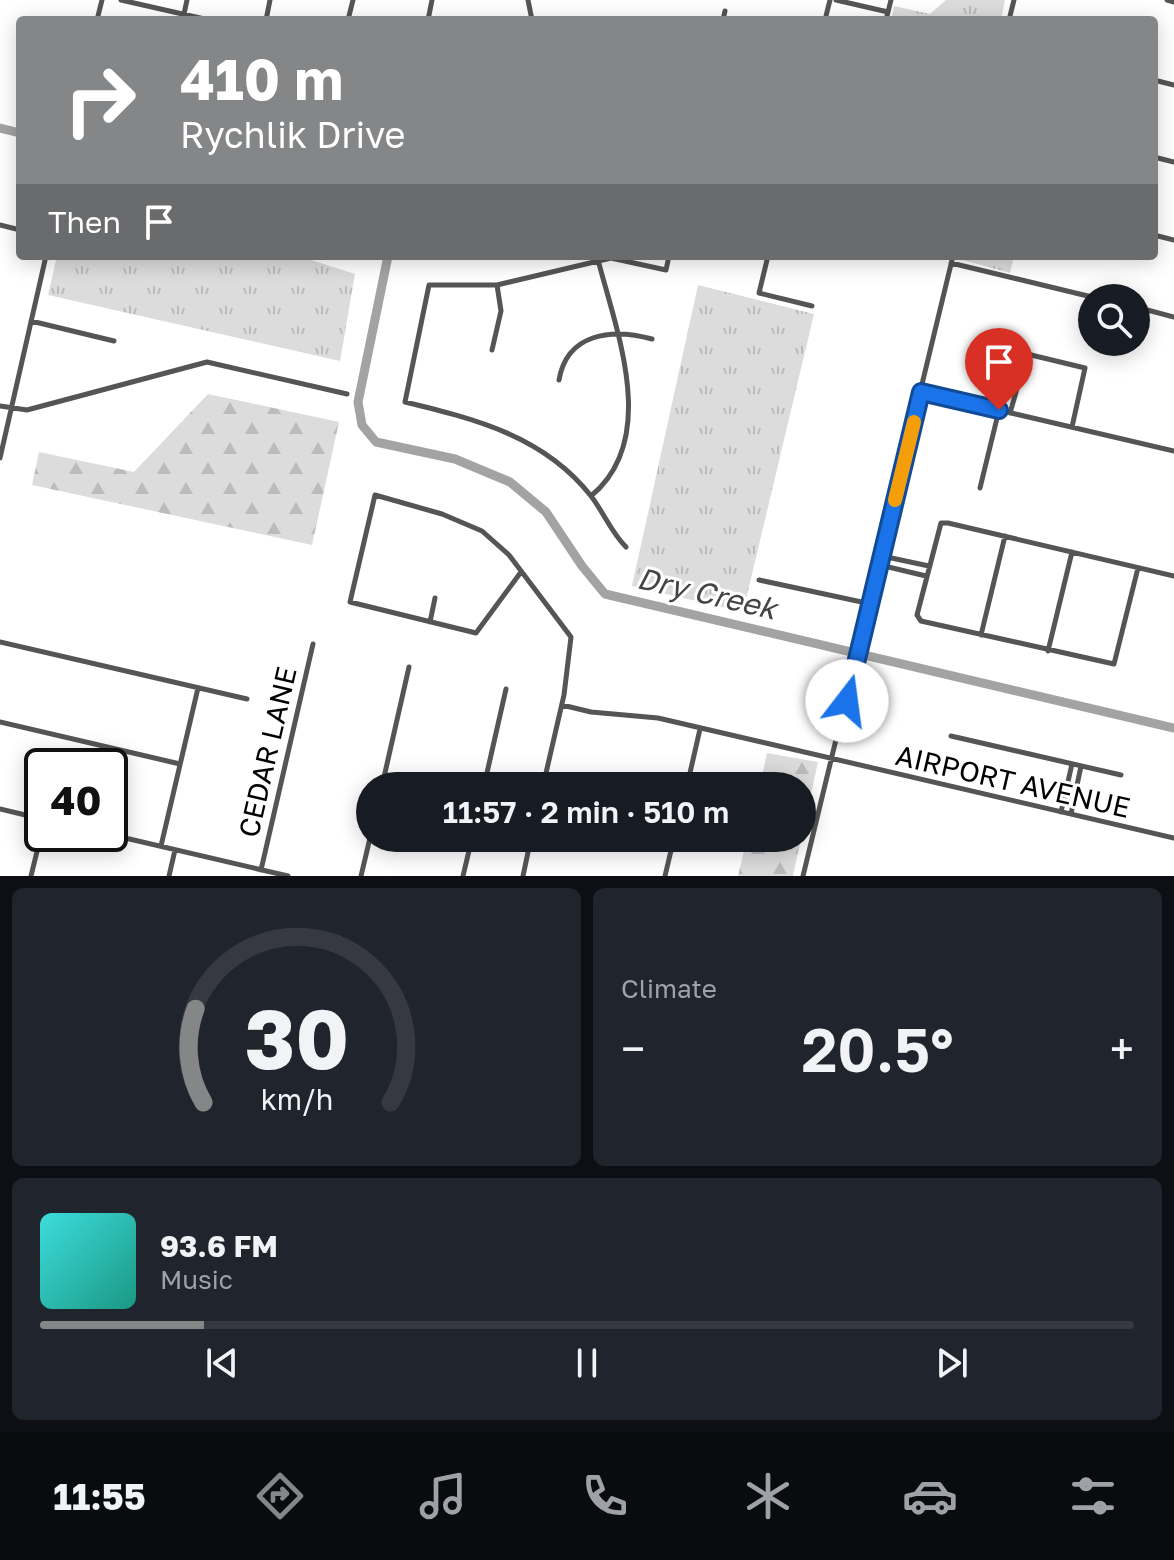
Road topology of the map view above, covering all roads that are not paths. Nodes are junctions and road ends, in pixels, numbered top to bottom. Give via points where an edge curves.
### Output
1 (121, 0) edge
2 (187, 0) edge
3 (833, 0) edge
4 (891, 0) edge
5 (1167, 0) edge
6 (1174, 2) edge
7 (725, 11) dead end
8 (175, 12) junction
9 (888, 12) junction
10 (184, 14) junction
11 (174, 16) edge
12 (192, 16) edge
13 (724, 16) edge
14 (887, 16) edge
15 (45, 260) edge
16 (590, 260) edge
17 (598, 260) edge
18 (623, 260) edge
19 (668, 260) edge
20 (767, 260) edge
21 (952, 260) edge
22 (497, 285) junction
23 (1078, 293) edge
24 (812, 306) dead end
25 (1150, 311) edge
26 (1174, 317) edge
27 (31, 321) junction
28 (618, 335) junction
29 (652, 339) dead end
30 (114, 341) dead end
31 (492, 350) dead end
32 (559, 380) dead end
33 (921, 392) junction
34 (347, 394) dead end
35 (0, 406) edge
36 (11, 408) junction
37 (999, 410) junction
38 (1010, 413) junction
39 (1072, 427) junction
40 (1174, 451) edge
41 (0, 458) edge
42 (980, 488) dead end
43 (591, 496) junction
44 (1005, 536) junction
45 (626, 547) dead end
46 (1072, 552) junction
47 (882, 556) junction
48 (880, 565) junction
49 (929, 566) junction
50 (1138, 568) junction
51 (521, 572) junction
52 (926, 576) junction
53 (1174, 576) edge
54 (759, 580) dead end
55 (435, 598) dead end
56 (871, 604) junction
57 (430, 622) junction
58 (981, 635) junction
59 (0, 642) edge
60 (313, 644) dead end
61 (1048, 651) junction
62 (409, 667) dead end
63 (198, 688) junction
64 (506, 689) dead end
65 (247, 699) dead end
66 (562, 705) junction
67 (0, 722) edge
68 (700, 729) junction
69 (951, 736) dead end
70 (832, 759) junction
71 (180, 764) junction
72 (1072, 764) junction
73 (1081, 766) junction
74 (385, 772) edge
75 (487, 772) edge
76 (546, 772) edge
77 (690, 772) edge
78 (1121, 775) dead end
79 (0, 809) edge
80 (1061, 812) junction
81 (1071, 814) junction
82 (24, 815) edge
83 (1174, 838) edge
84 (128, 839) edge
85 (161, 846) junction
86 (175, 850) junction
87 (37, 852) edge
88 (367, 852) edge
89 (469, 852) edge
90 (528, 852) edge
91 (671, 852) edge
92 (261, 870) junction
93 (31, 876) edge
94 (169, 876) edge
95 (288, 876) edge
96 (361, 876) edge
97 (463, 876) edge
98 (523, 876) edge
99 (665, 876) edge
100 (803, 876) edge

1 - 8 street
2 - 10 street
3 - 9 street
4 - 9 street
5 - 6 street
7 - 13 street
8 - 10 street
8 - 11 street
9 - 14 street
10 - 12 street
15 - 27 street
16 - 22 street
17 - 28 street
18 - 19 street via 666,270
20 - 24 street via 759,293
21 - 23 street
21 - 33 street
22 - 31 street via 501,311
22 - 43 street via 429,285 405,402 501,428 550,457
25 - 26 street
27 - 30 street
27 - 36 street
28 - 29 street
28 - 32 street via 573,347
28 - 43 street via 629,386 626,429 615,470
33 - 37 street
33 - 47 street
34 - 36 street via 207,362 27,410
35 - 36 street
36 - 41 street
37 - 38 street
37 - 42 street
38 - 39 street
38 - 39 street via 1027,354 1085,368
39 - 40 street
43 - 45 street
44 - 46 street
44 - 49 street via 941,523
44 - 58 street
46 - 50 street
46 - 61 street
47 - 48 street
47 - 49 street
48 - 52 street
48 - 56 street
49 - 52 street
50 - 53 street
50 - 61 street via 1114,664
51 - 57 street via 476,633
51 - 57 street via 493,539 469,524 375,495 350,602
51 - 66 street via 570,631 571,659
52 - 58 street via 918,618
54 - 56 street
55 - 57 street
56 - 70 street
58 - 61 street
59 - 63 street
60 - 92 street, CEDAR LANE
62 - 74 street
63 - 65 street
63 - 71 street
64 - 75 street
66 - 68 street, AIRPORT AVENUE
66 - 76 street
67 - 71 street
68 - 70 street, AIRPORT AVENUE
68 - 77 street
69 - 72 street
70 - 80 street, AIRPORT AVENUE
70 - 100 street
71 - 85 street
72 - 73 street
72 - 80 street
73 - 78 street
73 - 81 street
79 - 82 street
80 - 81 street, AIRPORT AVENUE
81 - 83 street, AIRPORT AVENUE
84 - 85 street
85 - 86 street
86 - 92 street
86 - 94 street
87 - 93 street
88 - 96 street
89 - 97 street
90 - 98 street
91 - 99 street
92 - 95 street

